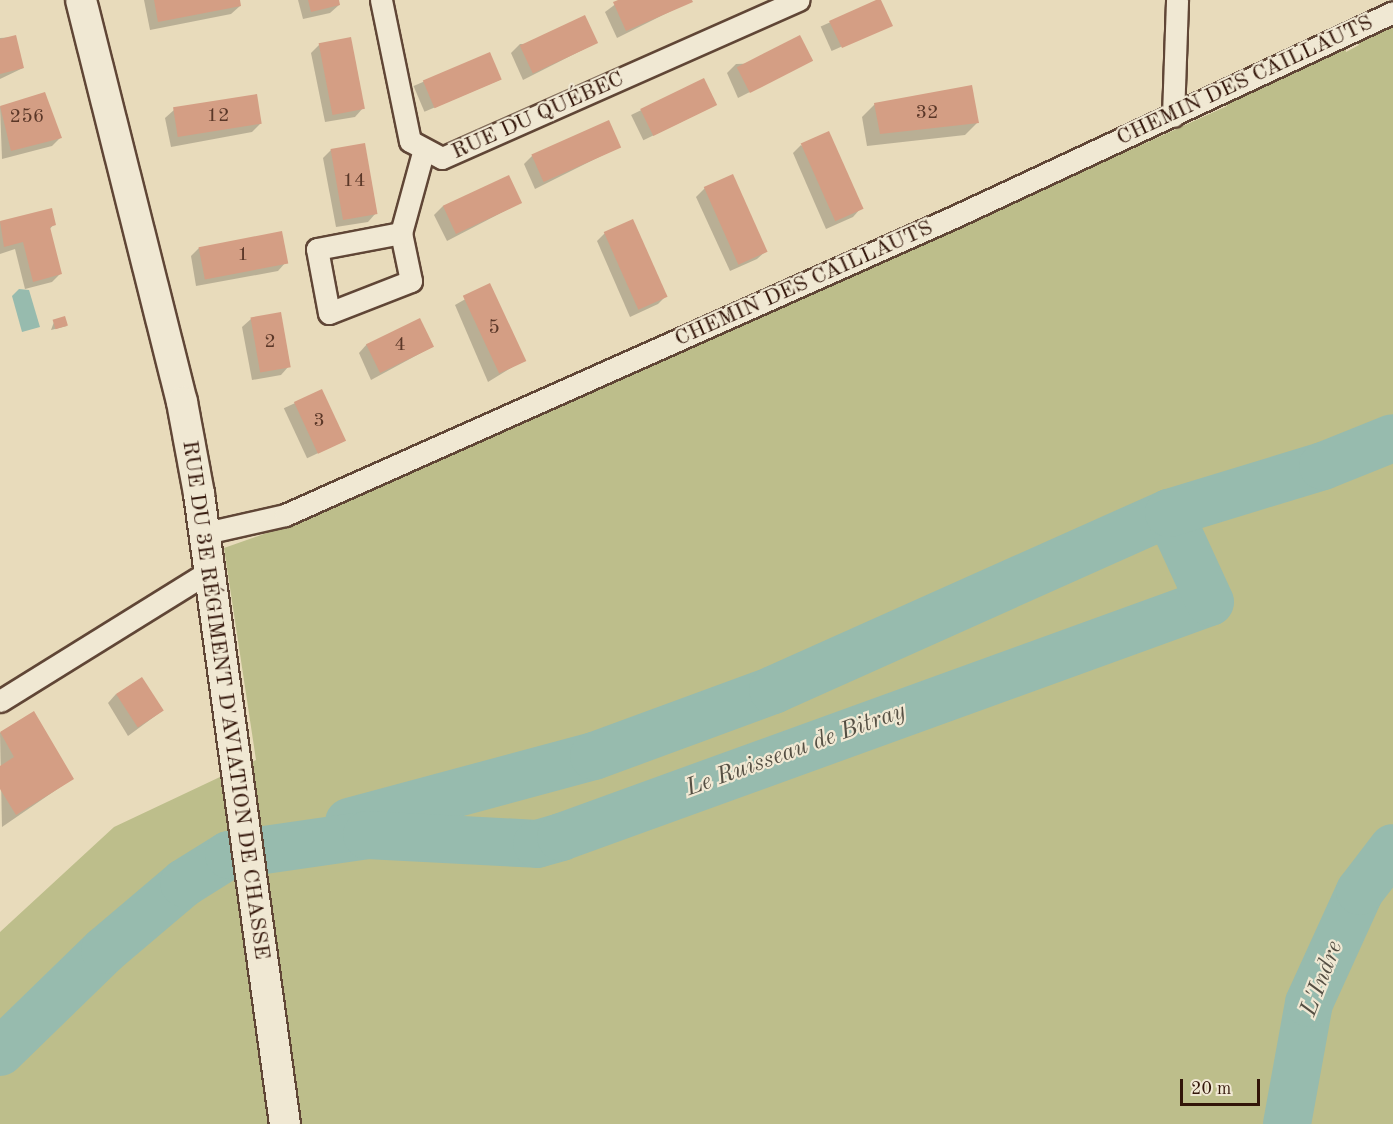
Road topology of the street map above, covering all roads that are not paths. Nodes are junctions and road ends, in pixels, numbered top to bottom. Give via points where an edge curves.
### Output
1 (81, 0) edge
2 (381, 0) edge
3 (799, 0) edge
4 (1177, 0) edge
5 (1393, 12) edge
6 (1173, 116) junction
7 (424, 149) junction
8 (401, 233) junction
9 (206, 533) junction
10 (211, 570) junction
11 (0, 701) edge
12 (285, 1124) edge

1 - 9 main road, RUE DU 3E RÉGIMENT D'AVIATION DE CHASSE via 182,402
2 - 7 street, RUE DU QUÉBEC via 410,141
3 - 7 street, RUE DU QUÉBEC via 442,158
4 - 6 street
5 - 6 street, CHEMIN DES CAILLAUTS
6 - 9 street, CHEMIN DES CAILLAUTS via 285,515
7 - 8 street
8 - 8 street via 317,249 329,313 411,281
9 - 10 main road, RUE DU 3E RÉGIMENT D'AVIATION DE CHASSE
10 - 11 street
10 - 12 main road, RUE DU 3E RÉGIMENT D'AVIATION DE CHASSE

